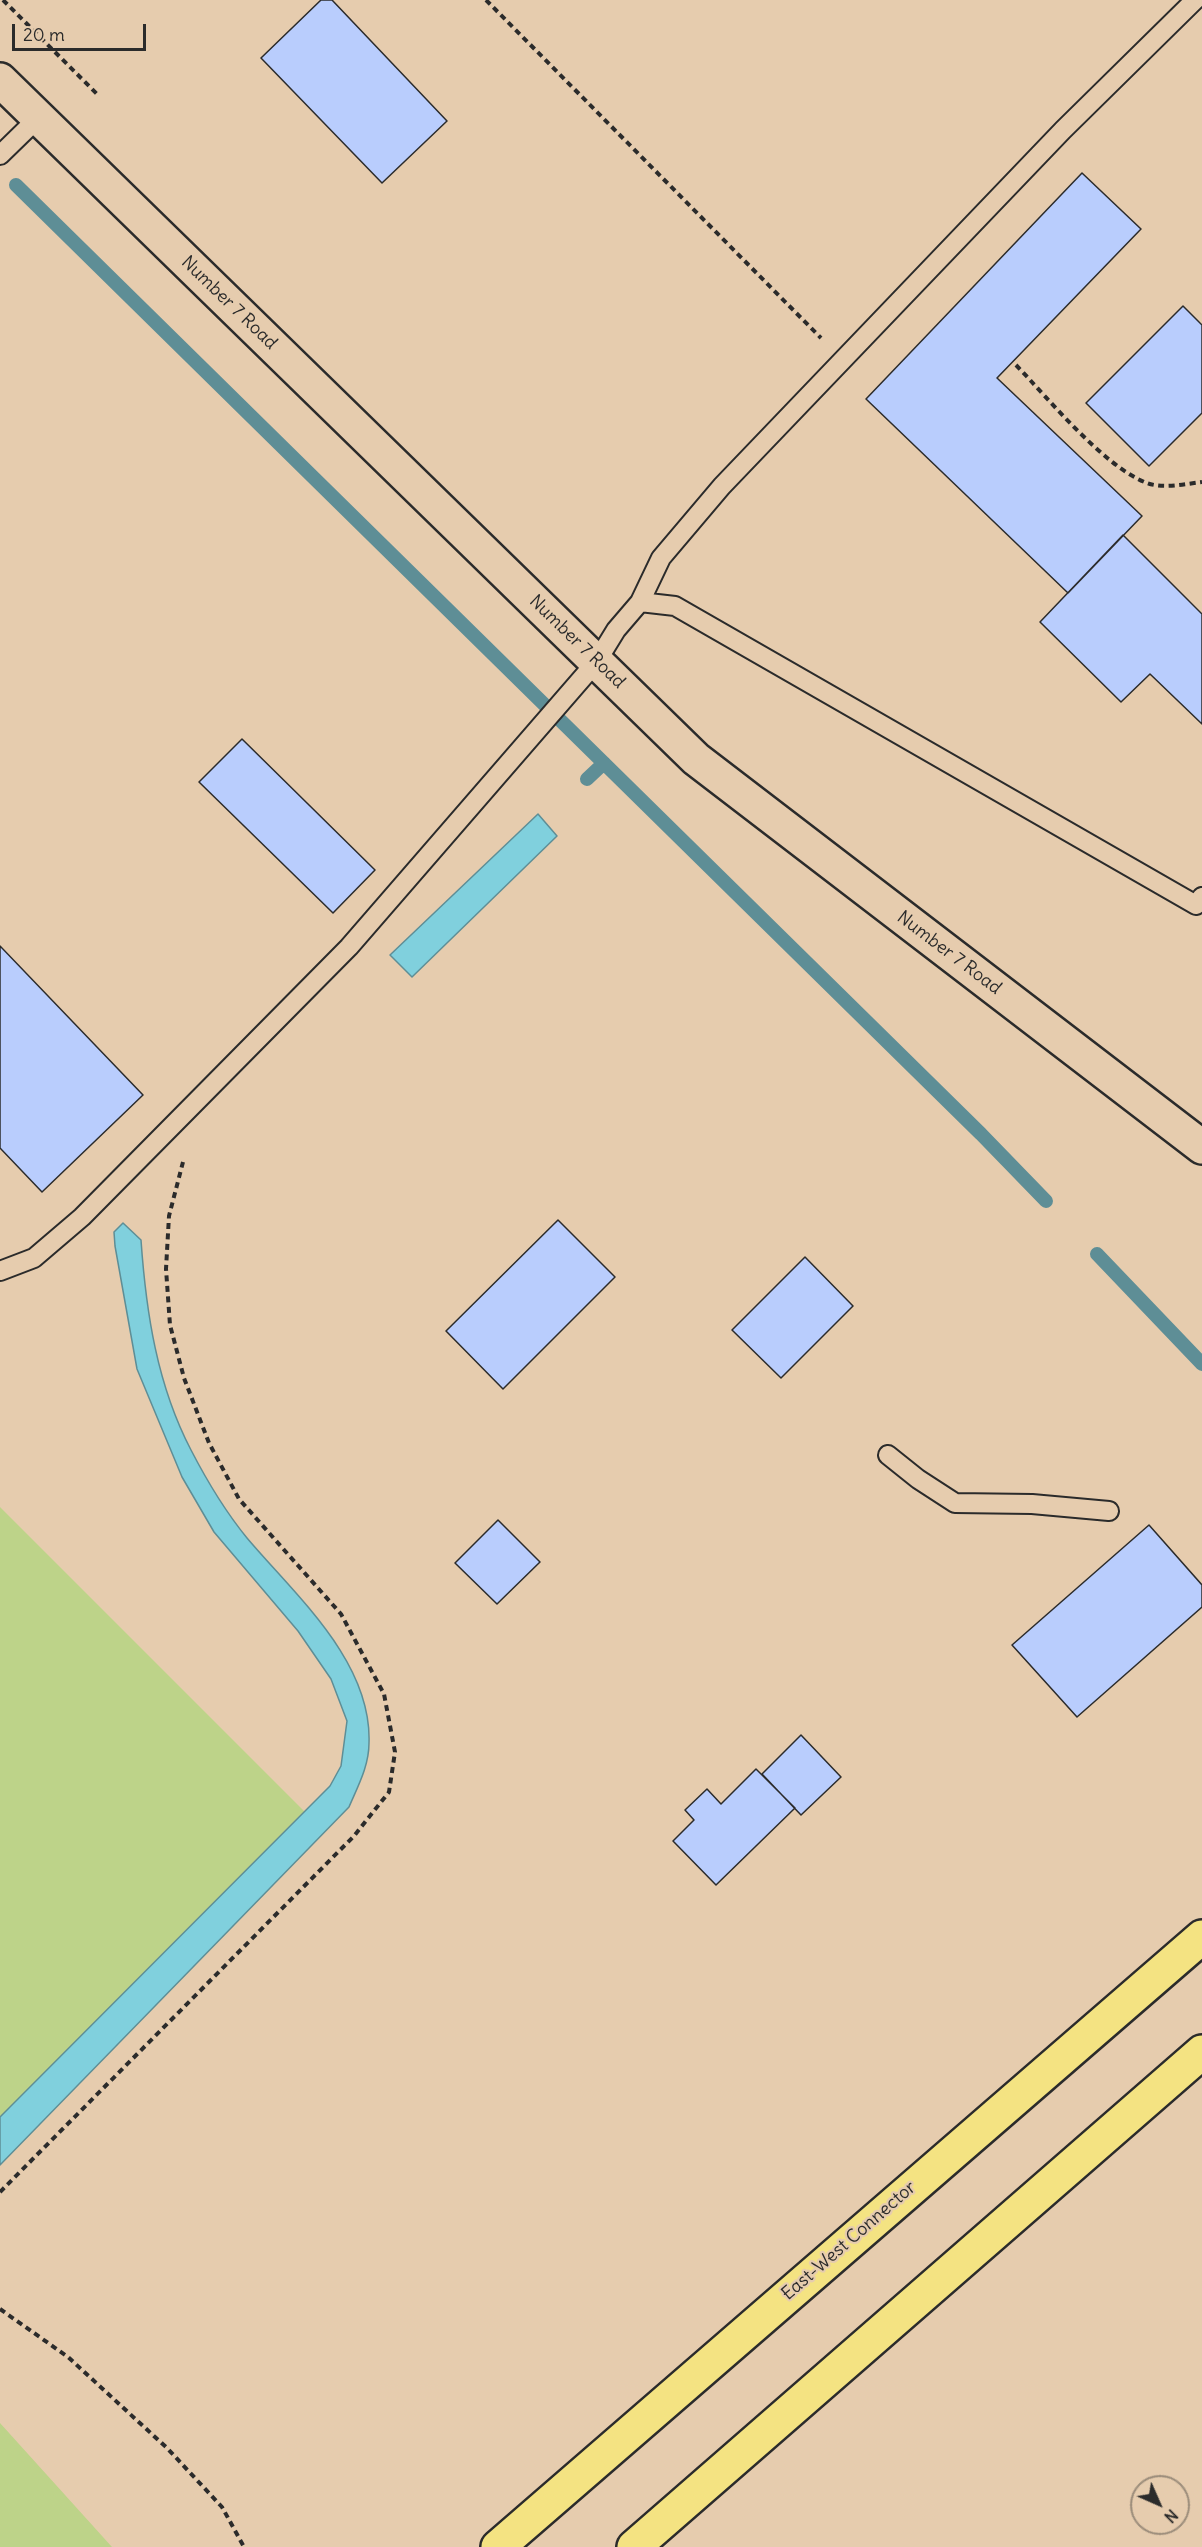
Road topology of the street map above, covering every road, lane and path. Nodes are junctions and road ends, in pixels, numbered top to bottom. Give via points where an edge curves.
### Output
1 (3, 0) edge
2 (486, 0) edge
3 (1195, 0) edge
4 (0, 80) edge
5 (99, 96) dead end
6 (38, 118) junction
7 (0, 155) edge
8 (843, 360) junction
9 (1016, 365) dead end
10 (1202, 482) edge
11 (640, 602) junction
12 (597, 661) junction
13 (1202, 897) edge
14 (191, 1108) junction
15 (1202, 1147) edge
16 (0, 1271) edge
17 (888, 1455) dead end
18 (1109, 1511) dead end
19 (1202, 1937) edge
20 (1202, 2052) edge
21 (0, 2192) edge
22 (0, 2309) edge
23 (244, 2547) edge
24 (498, 2547) edge
25 (634, 2547) edge

1 - 5 path
2 - 8 path
3 - 8 lane
4 - 6 street, Number 7 Road
6 - 7 lane
6 - 12 street, Number 7 Road
8 - 11 lane via 722,486 661,558
9 - 10 path via 1112,461 1147,483 1171,486
11 - 12 lane
11 - 13 lane via 675,606 1196,905
12 - 14 lane via 349,947
12 - 15 street, Number 7 Road via 696,759
14 - 16 lane via 82,1217 34,1258
14 - 21 path via 181,1177 169,1216 166,1269 170,1325 184,1378 209,1443 239,1499 341,1614 361,1647 384,1694 393,1740 389,1792 354,1836
17 - 18 lane via 955,1503
19 - 24 highway, East-West Connector
20 - 25 highway
22 - 23 path via 68,2357 167,2448 222,2507

